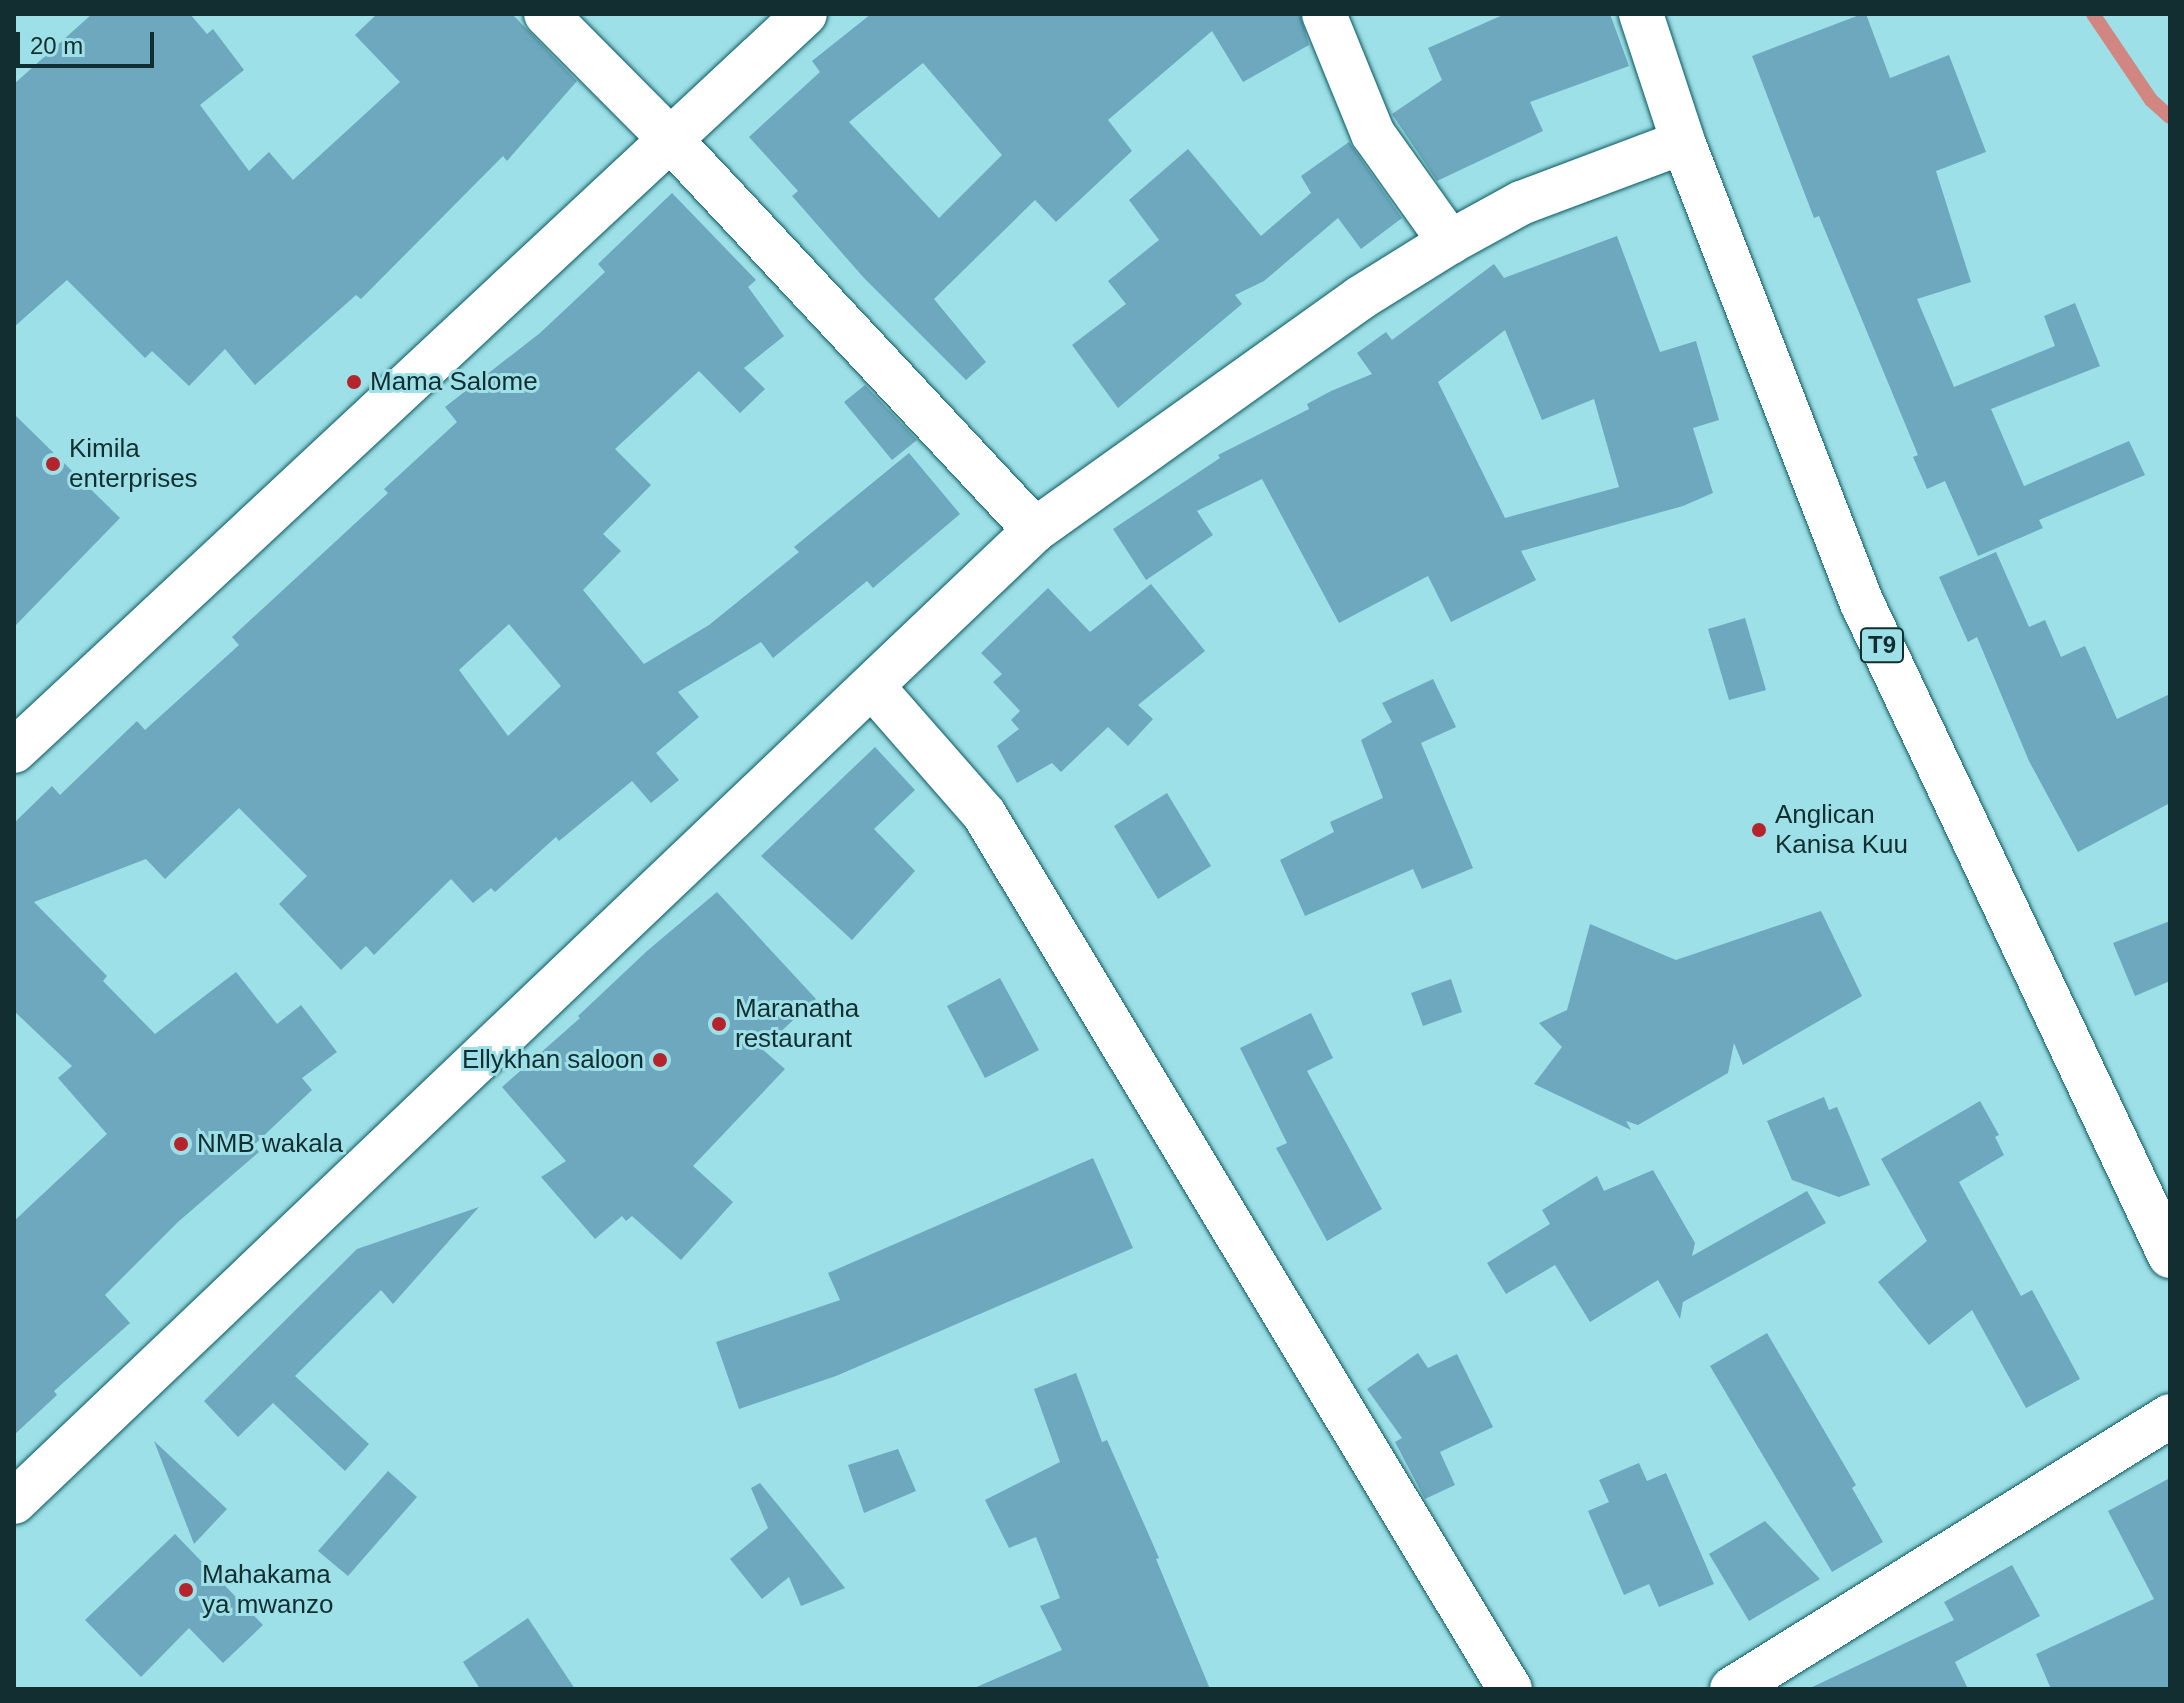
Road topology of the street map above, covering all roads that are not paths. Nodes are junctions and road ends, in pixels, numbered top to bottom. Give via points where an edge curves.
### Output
1 (546, 14) edge
2 (805, 14) edge
3 (1324, 14) edge
4 (1641, 14) edge
5 (670, 139) junction
6 (1683, 142) junction
7 (1450, 242) junction
8 (1035, 530) junction
9 (872, 686) junction
10 (14, 751) edge
11 (2170, 1256) edge
12 (2170, 1416) edge
13 (14, 1502) edge
14 (1510, 1689) edge
15 (1732, 1689) edge

1 - 5 main road
2 - 5 main road
3 - 7 main road via 1373,134
4 - 6 main road, T9
5 - 8 main road
5 - 10 main road
6 - 7 main road via 1521,203
6 - 11 main road, T9 via 1862,603
7 - 8 main road via 1360,298
8 - 9 main road
9 - 13 main road
9 - 14 main road via 984,814
12 - 15 main road

